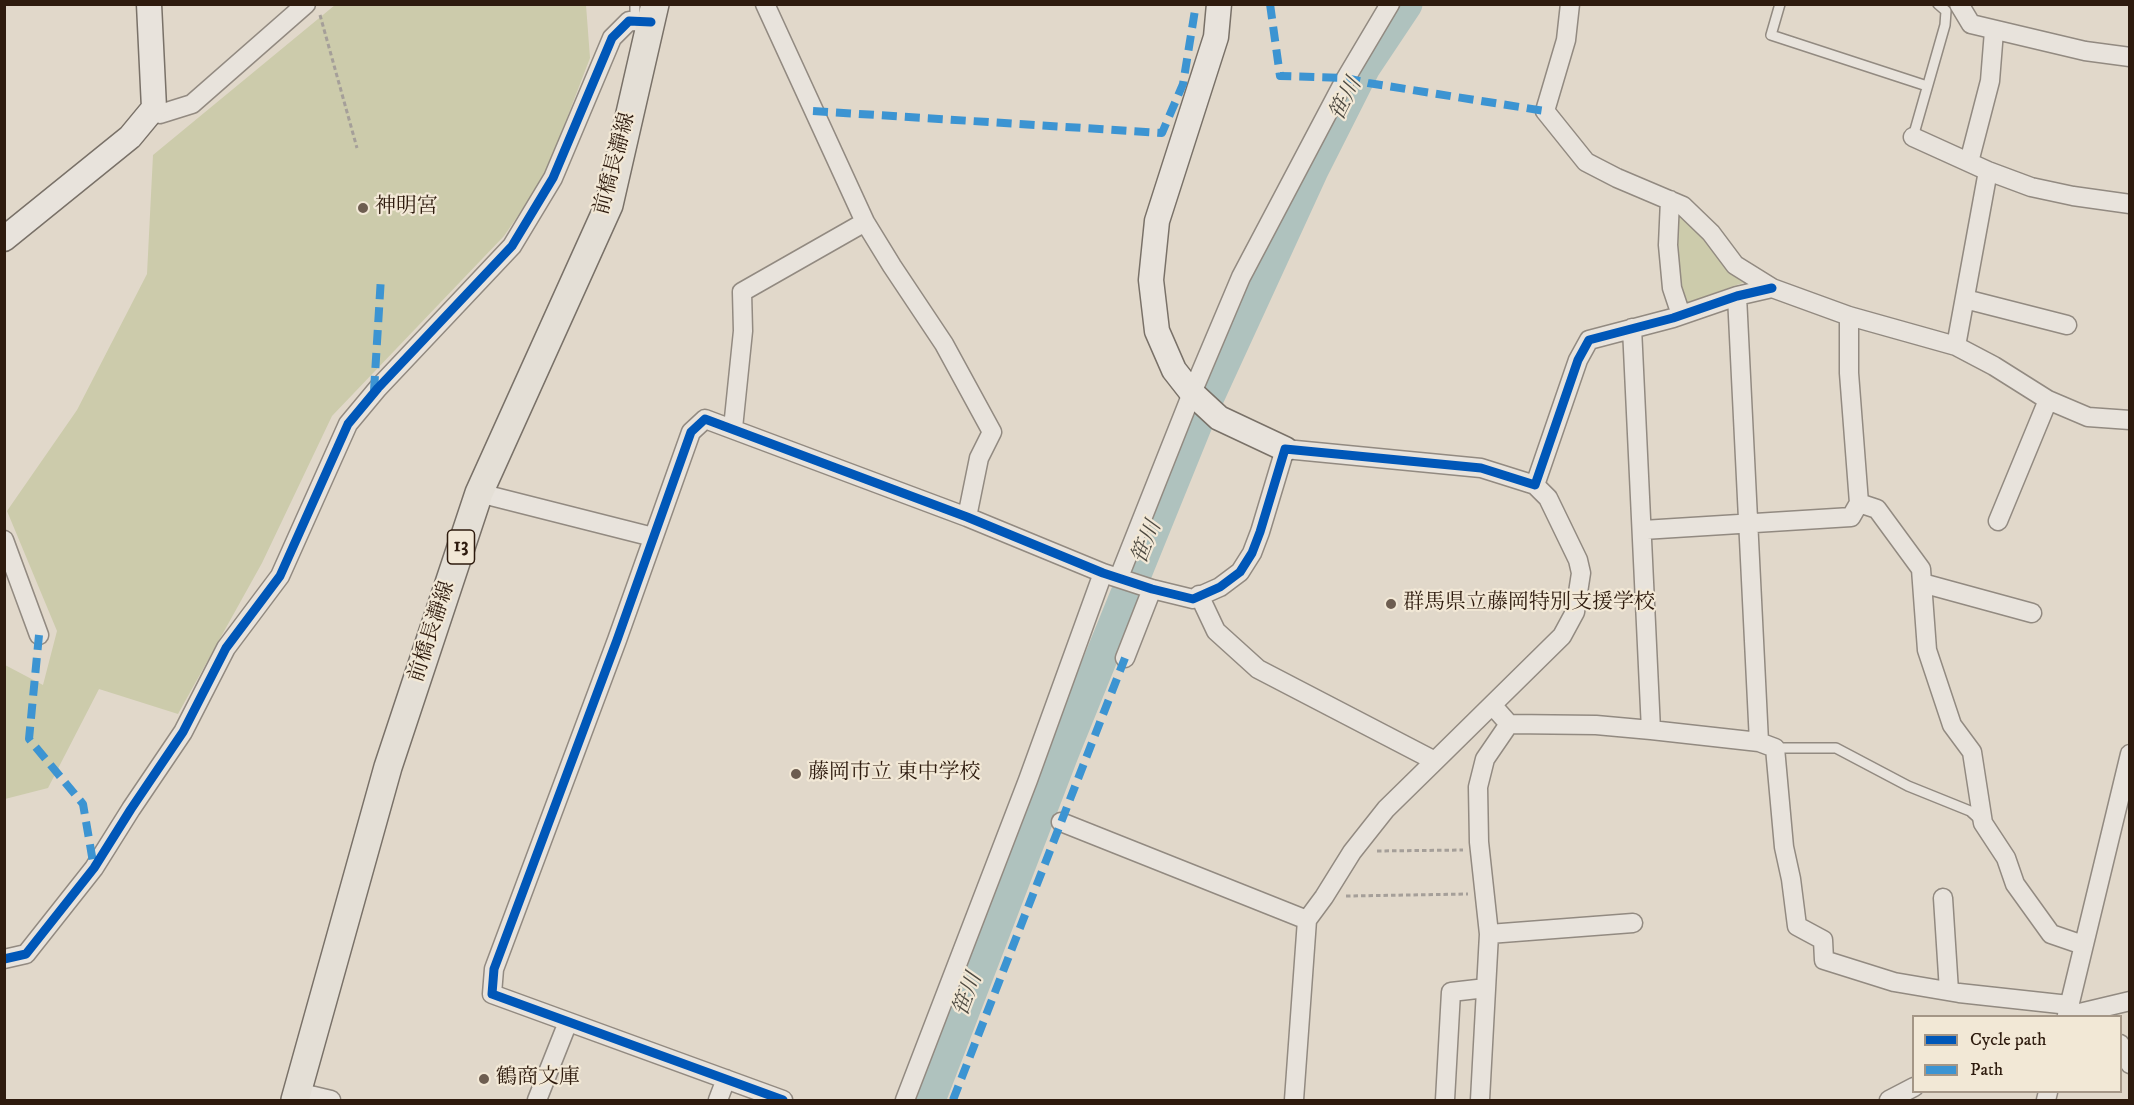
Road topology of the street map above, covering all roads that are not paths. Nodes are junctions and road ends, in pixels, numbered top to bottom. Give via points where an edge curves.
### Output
1 (149, 4) edge
2 (306, 4) edge
3 (765, 4) edge
4 (1219, 4) edge
5 (1390, 4) edge
6 (1570, 4) edge
7 (1780, 4) edge
8 (1938, 4) edge
9 (1959, 4) edge
10 (644, 13) edge
11 (1994, 31) junction
12 (2130, 57) edge
13 (1927, 86) junction
14 (154, 108) junction
15 (1913, 137) joint
16 (1969, 162) junction
17 (1988, 171) junction
18 (1670, 200) junction
19 (2130, 204) edge
20 (865, 222) junction
21 (4, 239) edge
22 (1772, 288) junction
23 (1737, 296) junction
24 (1965, 299) junction
25 (1682, 315) junction
26 (1849, 315) junction
27 (2067, 325) dead end
28 (1632, 328) junction
29 (1956, 346) junction
30 (1198, 399) junction
31 (2048, 400) junction
32 (2130, 420) edge
33 (733, 428) junction
34 (1285, 449) junction
35 (1536, 485) junction
36 (479, 493) junction
37 (1859, 503) junction
38 (967, 516) junction
39 (1998, 521) dead end
40 (1747, 524) junction
41 (1643, 530) junction
42 (652, 537) junction
43 (4, 540) edge
44 (1111, 575) junction
45 (1922, 583) junction
46 (1152, 589) junction
47 (1199, 595) junction
48 (2032, 613) dead end
49 (39, 635) dead end
50 (1125, 658) dead end
51 (1493, 706) junction
52 (1509, 724) junction
53 (1651, 730) junction
54 (1767, 745) junction
55 (2130, 754) edge
56 (1435, 762) junction
57 (1061, 822) dead end
58 (1983, 823) junction
59 (1943, 898) dead end
60 (1307, 920) junction
61 (1634, 923) dead end
62 (1490, 934) junction
63 (2083, 945) junction
64 (4, 958) edge
65 (1486, 988) junction
66 (1949, 992) junction
67 (2130, 1001) edge
68 (2068, 1012) edge
69 (2106, 1012) edge
70 (568, 1022) junction
71 (2122, 1046) edge
72 (2130, 1064) edge
73 (726, 1079) junction
74 (1912, 1088) edge
75 (296, 1096) edge
76 (331, 1101) edge
77 (537, 1101) edge
78 (718, 1101) edge
79 (783, 1101) edge
80 (905, 1101) edge
81 (1294, 1101) edge
82 (1445, 1101) edge
83 (1480, 1101) edge
84 (1889, 1101) edge

1 - 14 street
2 - 14 street via 192,104 160,114
3 - 20 street
4 - 30 street via 1216,37 1157,221 1151,280 1157,331 1174,370
5 - 30 street via 1346,78 1242,277
6 - 18 street via 1566,40 1545,111 1586,162
7 - 13 lane via 1771,35
8 - 13 lane via 1946,11 1945,25
9 - 11 street via 1971,24
10 - 36 main road, 前橋長瀞線 / 13 via 609,205
10 - 64 street via 612,38 553,178 512,246 348,424 280,576 226,648 183,732 94,868 26,954
11 - 12 street
11 - 16 street via 1990,81
13 - 15 lane
14 - 21 street via 130,137
15 - 16 street
16 - 17 street
17 - 19 street via 2052,192
17 - 24 street
18 - 22 street via 1683,206 1711,233 1735,265
18 - 25 street via 1668,245 1672,288
20 - 33 street via 742,292 743,331
20 - 38 street via 944,344 992,432 979,458
22 - 23 street
22 - 26 street
23 - 25 street
23 - 40 street
24 - 27 street
24 - 29 street
25 - 28 street
26 - 29 street
26 - 37 street via 1849,373
28 - 35 street via 1589,340 1578,360
28 - 41 street
29 - 31 street
30 - 34 street via 1220,418
30 - 44 street
31 - 32 street via 2088,417
31 - 39 street
33 - 38 street
33 - 42 street via 705,419 691,432
34 - 35 street via 1481,468
34 - 47 street via 1252,553 1240,572 1220,587
35 - 51 street via 1548,498 1578,561 1581,573 1575,612 1562,636
36 - 42 street
36 - 75 main road, 前橋長瀞線 / 13 via 388,767
37 - 40 street via 1851,516
37 - 45 street via 1877,510 1921,569
38 - 44 street
40 - 41 street
40 - 54 street
41 - 53 street
42 - 70 street via 494,969 492,994
43 - 49 street
44 - 46 street
44 - 80 street
45 - 48 street
45 - 58 street via 1928,650 1952,725 1972,752
46 - 47 street via 1193,599
46 - 50 street
47 - 56 street via 1215,631 1258,669
51 - 52 street
51 - 56 street
52 - 53 street
52 - 62 street via 1485,759 1478,787 1480,850
53 - 54 street
54 - 58 lane via 1836,748 1908,786 1970,811
54 - 66 street via 1797,926 1823,940 1824,960 1894,982
55 - 63 street
56 - 60 street via 1386,809
57 - 60 street
58 - 63 street via 2006,858 2015,884 2051,934
59 - 66 street
60 - 81 street
61 - 62 street
62 - 65 street
63 - 68 street
65 - 82 street via 1451,992
65 - 83 street
66 - 68 street
67 - 69 street
68 - 69 street
70 - 73 street
70 - 77 street
71 - 72 street
73 - 78 street
73 - 79 street
74 - 84 street
75 - 76 street

